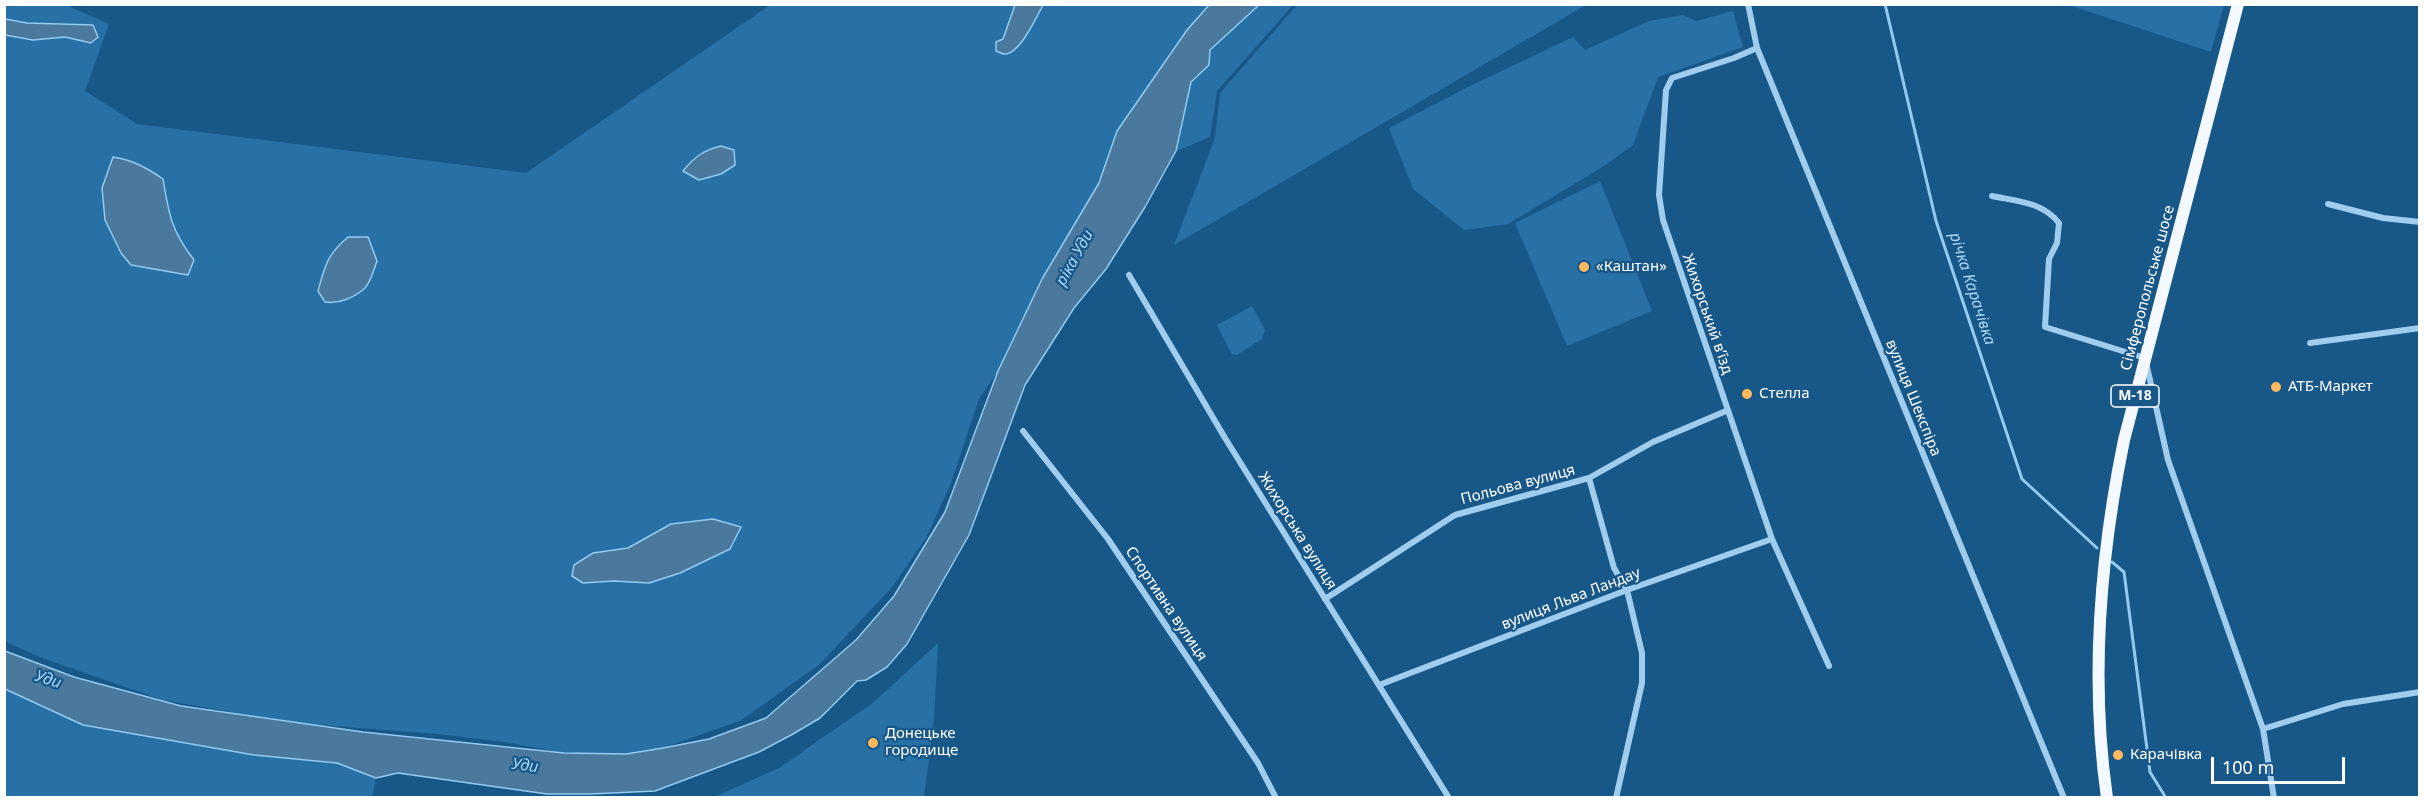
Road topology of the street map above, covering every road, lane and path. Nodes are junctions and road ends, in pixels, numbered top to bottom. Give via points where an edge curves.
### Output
1 (1748, 4) edge
2 (2238, 4) edge
3 (1758, 48) junction
4 (1992, 196) dead end
5 (2328, 204) dead end
6 (2420, 222) edge
7 (1129, 275) dead end
8 (2420, 328) edge
9 (2310, 342) dead end
10 (2145, 358) junction
11 (1726, 411) junction
12 (1023, 432) dead end
13 (1589, 478) junction
14 (1772, 539) junction
15 (1627, 590) junction
16 (1325, 599) junction
17 (1829, 666) dead end
18 (1379, 685) junction
19 (2420, 692) edge
20 (2263, 729) junction
21 (1276, 798) edge
22 (1449, 798) edge
23 (1616, 798) edge
24 (2064, 798) edge
25 (2107, 798) edge
26 (2274, 798) edge

1 - 3 street, вулиця Шекспіра
2 - 10 highway, Сімферопольське шосе / М-18
3 - 11 street, Жихорський в’їзд via 1672,78 1666,90 1659,195 1662,220
3 - 24 street, вулиця Шекспіра
4 - 10 street via 2037,206 2059,223 2057,243 2049,259 2045,327
5 - 6 street via 2383,218
7 - 16 street, Жихорська вулиця
8 - 9 street
10 - 20 street via 2168,460
10 - 25 highway, Сімферопольське шосе / М-18 via 2120,460 2103,565 2100,713
11 - 13 street, Польова вулиця via 1653,442
11 - 14 street, Жихорський в’їзд
12 - 21 street, Спортивна вулиця via 1108,540 1258,763
13 - 15 street via 1614,568
13 - 16 street, Польова вулиця via 1455,515
14 - 15 street, вулиця Льва Ландау
14 - 17 street, Жихорський в’їзд
15 - 18 street, вулиця Льва Ландау
15 - 23 street via 1642,653 1642,683
16 - 18 street, Жихорська вулиця
18 - 22 street, Жихорська вулиця
19 - 20 street via 2343,704
20 - 26 street

